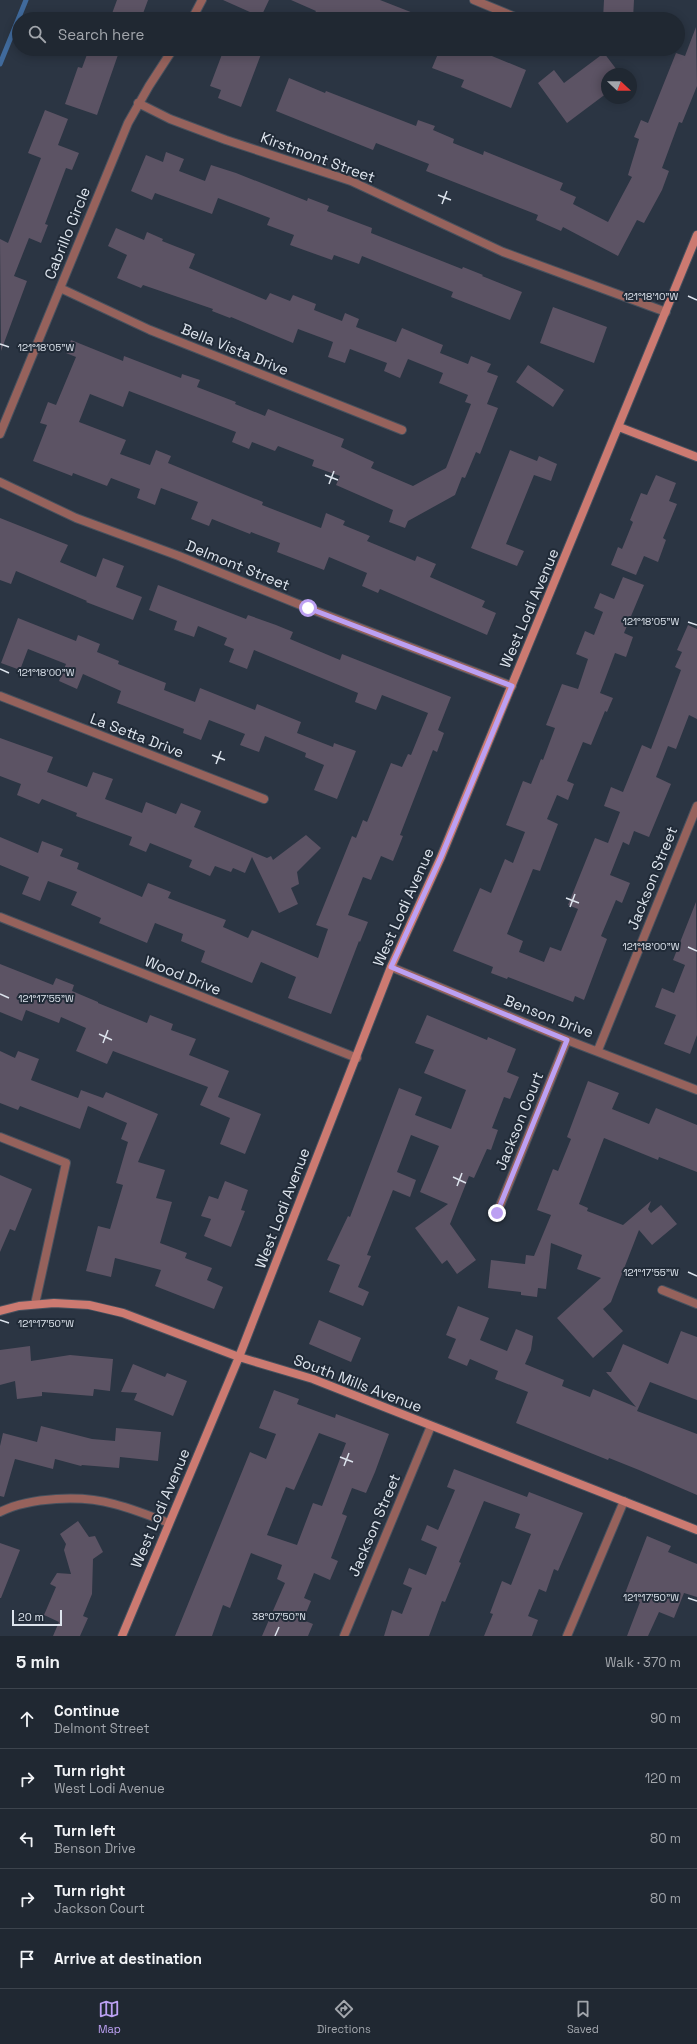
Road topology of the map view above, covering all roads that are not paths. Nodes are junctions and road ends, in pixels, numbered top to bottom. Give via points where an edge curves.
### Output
1 (202, 0) edge
2 (474, 0) edge
3 (196, 12) edge
4 (503, 12) edge
5 (168, 56) edge
6 (138, 103) junction
7 (697, 235) edge
8 (60, 288) junction
9 (666, 312) junction
10 (619, 427) junction
11 (402, 430) dead end
12 (0, 434) edge
13 (697, 457) edge
14 (0, 482) edge
15 (512, 686) junction
16 (0, 696) edge
17 (264, 799) dead end
18 (697, 806) edge
19 (0, 917) edge
20 (391, 967) junction
21 (567, 1040) junction
22 (598, 1050) junction
23 (357, 1058) junction
24 (697, 1090) edge
25 (0, 1137) edge
26 (497, 1213) dead end
27 (662, 1290) dead end
28 (35, 1304) junction
29 (697, 1304) edge
30 (0, 1311) edge
31 (239, 1357) junction
32 (431, 1426) junction
33 (624, 1501) junction
34 (0, 1512) edge
35 (169, 1523) junction
36 (697, 1530) edge
37 (122, 1636) edge
38 (344, 1636) edge
39 (567, 1636) edge

1 - 3 street
2 - 4 street
5 - 6 street, Cabrillo Circle
6 - 8 street, Cabrillo Circle
6 - 9 street, Kirstmont Street via 170,119 226,140 351,181 504,252
7 - 9 main road, West Lodi Avenue
8 - 11 street, Bella Vista Drive via 150,330
8 - 12 street, Cabrillo Circle
9 - 10 main road, West Lodi Avenue
10 - 13 main road
10 - 15 main road, West Lodi Avenue
14 - 15 street, Delmont Street via 76,518
15 - 20 main road, West Lodi Avenue via 441,857
16 - 17 street, La Setta Drive
18 - 22 street, Jackson Street
19 - 23 street, Wood Drive
20 - 21 street, Benson Drive
20 - 23 main road, West Lodi Avenue
21 - 22 street, Benson Drive
21 - 26 street, Jackson Court
22 - 24 street, Benson Drive
23 - 31 main road, West Lodi Avenue
25 - 28 street via 66,1163
27 - 29 street
28 - 30 main road, South Mills Avenue
28 - 31 main road, South Mills Avenue via 70,1303 104,1308 142,1319
31 - 32 main road, South Mills Avenue via 313,1379
31 - 35 main road, West Lodi Avenue
32 - 33 main road, South Mills Avenue
32 - 38 street, Jackson Street
33 - 36 main road, South Mills Avenue
33 - 39 street
34 - 35 street via 37,1501 88,1499 114,1504
35 - 37 main road, West Lodi Avenue

